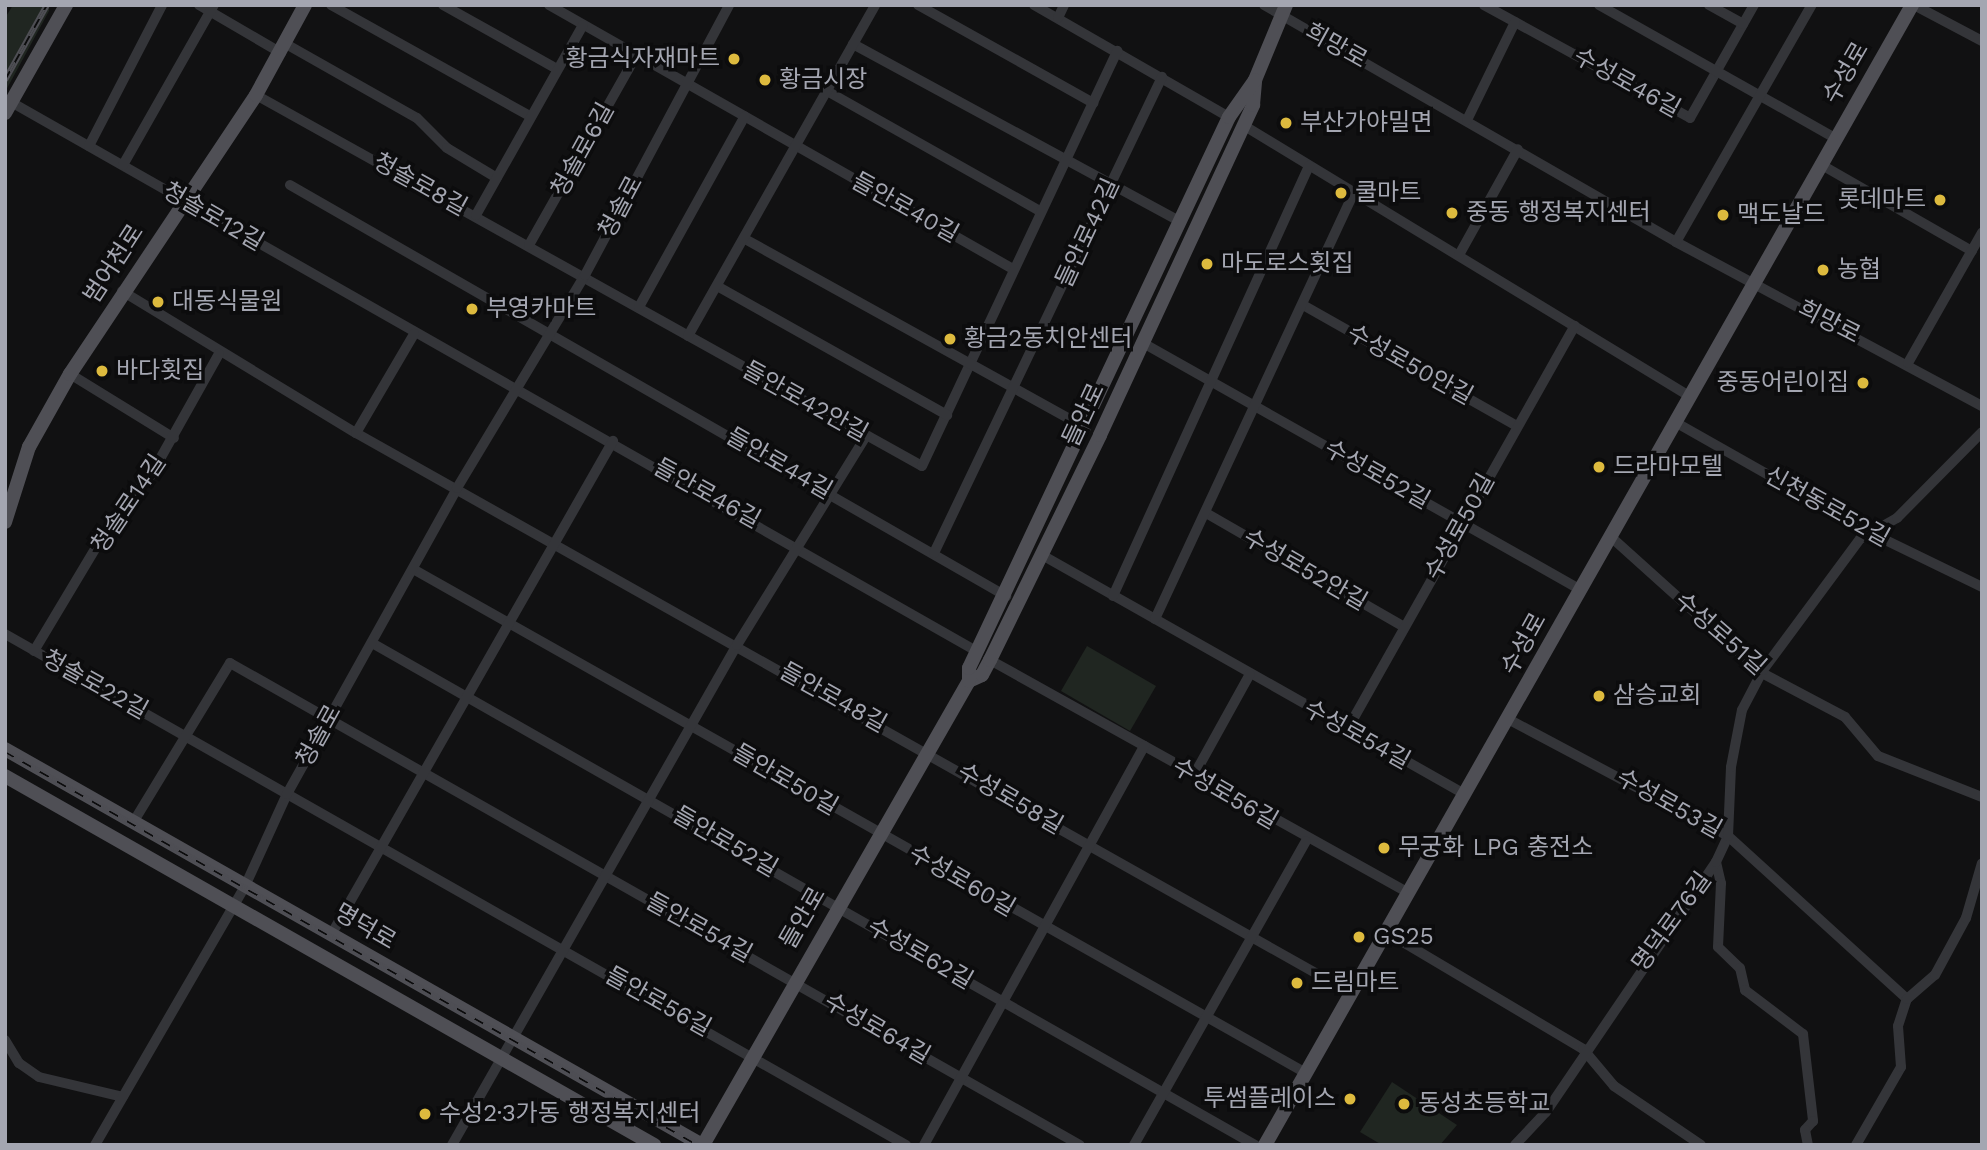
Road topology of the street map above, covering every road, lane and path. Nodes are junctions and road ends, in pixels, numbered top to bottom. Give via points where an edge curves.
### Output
1 (54, 5) edge
2 (66, 5) edge
3 (162, 5) edge
4 (199, 5) edge
5 (305, 5) edge
6 (331, 5) edge
7 (443, 5) edge
8 (550, 5) edge
9 (729, 5) edge
10 (875, 5) edge
11 (918, 5) edge
12 (1034, 5) edge
13 (1064, 5) edge
14 (1264, 5) edge
15 (1483, 5) edge
16 (1599, 5) edge
17 (1709, 5) edge
18 (1754, 5) edge
19 (1812, 5) edge
20 (1913, 5) edge
21 (212, 8) edge
22 (1284, 10) edge
23 (1058, 18) junction
24 (1515, 22) junction
25 (583, 24) junction
26 (1744, 24) junction
27 (52, 30) junction
28 (1982, 41) edge
29 (853, 44) junction
30 (284, 49) junction
31 (1117, 51) junction
32 (637, 54) junction
33 (557, 69) junction
34 (1717, 71) junction
35 (1162, 77) junction
36 (1255, 80) junction
37 (687, 81) junction
38 (827, 92) junction
39 (256, 95) junction
40 (1762, 97) junction
41 (1093, 103) junction
42 (8, 108) edge
43 (530, 116) junction
44 (744, 116) junction
45 (1229, 117) junction
46 (1467, 120) junction
47 (1243, 125) junction
48 (1835, 138) junction
49 (89, 146) junction
50 (796, 147) junction
51 (1518, 149) junction
52 (1067, 158) junction
53 (1820, 164) junction
54 (123, 165) junction
55 (1309, 165) junction
56 (496, 178) junction
57 (1112, 183) junction
58 (290, 184) dead end
59 (1354, 192) junction
60 (183, 199) junction
61 (1040, 211) junction
62 (476, 215) junction
63 (1181, 222) junction
64 (1982, 233) edge
65 (745, 239) junction
66 (1675, 242) junction
67 (529, 245) junction
68 (1972, 251) junction
69 (1459, 255) junction
70 (1013, 269) junction
71 (585, 275) junction
72 (1752, 282) junction
73 (717, 286) junction
74 (122, 291) junction
75 (1303, 305) junction
76 (639, 307) junction
77 (1575, 326) junction
78 (553, 332) junction
79 (414, 334) junction
80 (688, 336) junction
81 (1143, 343) junction
82 (219, 354) junction
83 (1908, 363) junction
84 (972, 365) junction
85 (70, 374) junction
86 (1209, 383) junction
87 (1015, 389) junction
88 (519, 390) junction
89 (1689, 396) junction
90 (1982, 406) edge
91 (1254, 407) junction
92 (947, 415) junction
93 (1675, 422) junction
94 (1517, 426) junction
95 (1086, 428) junction
96 (1982, 432) edge
97 (356, 433) junction
98 (866, 436) junction
99 (174, 438) junction
100 (613, 441) junction
101 (457, 488) junction
102 (10, 489) edge
103 (831, 494) junction
104 (1206, 513) junction
105 (5, 522) edge
106 (1462, 523) junction
107 (1871, 533) junction
108 (1611, 537) junction
109 (555, 541) junction
110 (801, 547) junction
111 (934, 553) junction
112 (1042, 555) junction
113 (413, 569) junction
114 (1982, 587) edge
115 (1580, 590) junction
116 (1006, 596) junction
117 (1113, 596) junction
118 (1155, 619) junction
119 (509, 622) junction
120 (1404, 628) junction
121 (5, 634) edge
122 (372, 643) junction
123 (737, 645) junction
124 (34, 651) junction
125 (984, 656) junction
126 (1762, 673) junction
127 (1250, 674) junction
128 (467, 696) junction
129 (329, 719) junction
130 (1508, 719) junction
131 (691, 726) junction
132 (1347, 730) junction
133 (184, 735) junction
134 (1144, 746) junction
135 (5, 749) edge
136 (928, 752) junction
137 (424, 773) junction
138 (1194, 775) junction
139 (5, 776) edge
140 (287, 794) junction
141 (1464, 794) junction
142 (1982, 797) edge
143 (649, 799) junction
144 (134, 821) junction
145 (879, 833) junction
146 (1728, 836) junction
147 (1306, 841) junction
148 (1093, 846) junction
149 (382, 847) junction
150 (1716, 862) junction
151 (1982, 863) edge
152 (606, 876) junction
153 (246, 884) junction
154 (1408, 893) junction
155 (837, 905) junction
156 (232, 908) junction
157 (1046, 929) junction
158 (1386, 932) junction
159 (331, 935) junction
160 (1252, 937) junction
161 (564, 950) junction
162 (793, 981) junction
163 (1351, 993) junction
164 (1907, 999) junction
165 (1004, 1002) junction
166 (1207, 1019) junction
167 (513, 1038) junction
168 (5, 1040) edge
169 (1583, 1049) junction
170 (752, 1055) junction
171 (501, 1059) junction
172 (1306, 1073) junction
173 (961, 1077) junction
174 (1164, 1093) junction
175 (122, 1097) junction
176 (95, 1145) edge
177 (452, 1145) edge
178 (654, 1145) edge
179 (703, 1145) edge
180 (906, 1145) edge
181 (923, 1145) edge
182 (1080, 1145) edge
183 (1134, 1145) edge
184 (1255, 1145) edge
185 (1265, 1145) edge
186 (1515, 1145) edge
187 (1701, 1145) edge
188 (1808, 1145) edge
189 (1856, 1145) edge

1 - 27 main road
2 - 27 main road
3 - 49 street
4 - 21 street
5 - 30 main road, 범어천로
6 - 43 street
7 - 33 street
8 - 25 street
9 - 37 street, 청솔로
10 - 29 street
11 - 41 street
12 - 23 street
13 - 23 street
14 - 22 street, 희망로
15 - 24 street
16 - 34 street
17 - 26 street
18 - 26 street
19 - 40 street
20 - 28 street
20 - 48 main road, 수성로
21 - 30 street
21 - 54 street
22 - 36 main road, 들안로
22 - 46 street, 희망로
23 - 31 street
24 - 34 street, 수성로46길 via 1690,118
24 - 46 street
25 - 32 street
25 - 33 street
26 - 34 street
27 - 42 main road
29 - 38 street
29 - 52 street
30 - 39 main road, 범어천로
30 - 56 street via 418,118 447,148
31 - 35 street
31 - 41 street
32 - 37 street
32 - 67 street, 청솔로6길
33 - 43 street
34 - 40 street
35 - 45 street
35 - 57 street, 들안로42길
36 - 45 main road, 들안로
36 - 47 main road, 들안로
37 - 44 street
37 - 71 street, 청솔로
38 - 50 street
38 - 61 street
39 - 60 main road, 범어천로
39 - 62 street, 청솔로8길
40 - 48 street
40 - 66 street
41 - 52 street
42 - 49 street, 청솔로12길
43 - 56 street
44 - 50 street
44 - 76 street
45 - 63 main road, 들안로
46 - 51 street, 희망로
47 - 55 street
47 - 81 main road, 들안로
48 - 53 main road, 수성로
49 - 54 street, 청솔로12길
50 - 65 street
50 - 70 street, 들안로40길
51 - 66 street, 희망로
51 - 69 street
52 - 57 street
52 - 61 street
53 - 68 street
53 - 72 main road, 수성로
54 - 60 street, 청솔로12길
55 - 59 street
55 - 86 street
56 - 62 street
57 - 63 street
57 - 87 street, 들안로42길
58 - 78 street
59 - 69 street
59 - 75 street
60 - 74 main road, 범어천로
60 - 79 street, 청솔로12길
61 - 70 street
62 - 67 street, 청솔로8길
63 - 95 main road, 들안로
64 - 68 street
65 - 73 street
65 - 84 street
66 - 72 street, 희망로
67 - 71 street, 청솔로8길
68 - 83 street
69 - 77 street
70 - 84 street
71 - 76 street, 들안로42안길
71 - 78 street, 청솔로
72 - 83 street, 희망로
72 - 89 main road, 수성로
73 - 80 street
73 - 92 street
74 - 82 street
74 - 85 main road, 범어천로
75 - 91 street
75 - 94 street, 수성로50안길
76 - 80 street, 들안로42안길
77 - 89 street
77 - 94 street, 수성로50길
78 - 88 street, 청솔로
78 - 103 street, 들안로44길
79 - 88 street, 청솔로12길
79 - 97 street
80 - 98 street, 들안로42안길
81 - 86 street, 수성로52길
81 - 112 main road, 들안로
82 - 97 street
82 - 99 street, 청솔로14길
83 - 90 street, 희망로
84 - 87 street
84 - 92 street, 들안로42안길
85 - 99 street
85 - 102 main road, 범어천로
86 - 91 street, 수성로52길
86 - 117 street
87 - 95 street
87 - 111 street, 들안로42길
88 - 100 street, 들안로46길
88 - 101 street, 청솔로
89 - 93 main road, 수성로
91 - 104 street
91 - 106 street, 수성로52길
92 - 98 street, 들안로42안길 via 922,466
93 - 107 street, 신천동로52길
93 - 108 main road, 수성로
94 - 106 street, 수성로50길
95 - 116 main road, 들안로
96 - 107 street, 명덕로76길 via 1897,518
97 - 101 street
98 - 103 street
99 - 124 street, 청솔로14길 via 113,519
100 - 109 street
100 - 110 street, 들안로46길
101 - 109 street, 들안로48길
101 - 113 street, 청솔로
102 - 105 main road, 범어천로
103 - 110 street
103 - 111 street, 들안로44길
104 - 118 street
104 - 120 street, 수성로52안길
106 - 115 street, 수성로52길
106 - 120 street, 수성로50길
107 - 114 street, 신천동로52길
107 - 126 street, 명덕로76길
108 - 115 main road, 수성로
108 - 126 street, 수성로51길
109 - 119 street
109 - 123 street, 들안로48길
110 - 123 street
110 - 125 street, 들안로46길
111 - 116 street, 들안로44길
112 - 117 street, 수성로54길
112 - 125 main road, 들안로
113 - 119 street, 들안로50길
113 - 122 street, 청솔로
115 - 130 main road, 수성로
116 - 125 main road, 들안로
117 - 118 street, 수성로54길
118 - 127 street, 수성로54길
119 - 128 street
119 - 131 street, 들안로50길
120 - 132 street, 수성로50길
121 - 124 street, 청솔로22길
122 - 128 street, 들안로52길
122 - 129 street, 청솔로
123 - 131 street
123 - 136 street, 들안로48길
124 - 133 street, 청솔로22길
125 - 134 street, 수성로56길
125 - 136 main road, 들안로 via 982,676 969,681
126 - 142 street, 수성로51길 via 1845,717 1878,756
126 - 146 street, 명덕로76길 via 1742,710 1731,767
127 - 132 street, 수성로54길
127 - 138 street
128 - 137 street
128 - 143 street, 들안로52길
129 - 133 street, 들안로54길 via 230,663
129 - 137 street, 들안로54길
129 - 140 street, 청솔로
130 - 141 main road, 수성로
130 - 146 street, 수성로53길
131 - 143 street
131 - 145 street, 들안로50길
132 - 141 street, 수성로54길
133 - 140 street, 청솔로22길
133 - 144 street
134 - 138 street, 수성로56길
134 - 148 street, 수성로56길
135 - 144 main road, 명덕로
136 - 145 main road, 들안로
136 - 148 street, 수성로58길
137 - 149 street
137 - 152 street, 들안로54길
138 - 147 street, 수성로56길
139 - 156 main road, 명덕로
140 - 149 street, 들안로56길
140 - 153 street, 청솔로
141 - 154 main road, 수성로
143 - 152 street, 들안로52길
143 - 155 street, 들안로52길
144 - 153 main road, 명덕로
145 - 155 main road, 들안로
145 - 157 street, 수성로60길
146 - 150 street, 명덕로76길
146 - 164 street, 수성로53길
147 - 154 street, 수성로56길
147 - 160 street, 수성로56길
148 - 157 street
148 - 160 street, 수성로58길
149 - 159 street
149 - 161 street, 들안로56길
150 - 169 street, 명덕로76길
150 - 188 street via 1721,883 1718,947 1740,968 1752,997 1803,1034 1813,1121 1805,1130
151 - 164 street via 1966,918 1936,975
152 - 161 street
152 - 162 street, 들안로54길
153 - 156 street, 청솔로
153 - 159 main road, 명덕로
154 - 158 main road, 수성로
155 - 162 main road, 들안로
155 - 165 street, 수성로62길
156 - 171 main road, 명덕로
156 - 175 street, 청솔로
157 - 165 street
157 - 166 street, 수성로60길
158 - 163 main road, 수성로
158 - 169 street
159 - 167 main road, 명덕로
160 - 163 street, 수성로58길
160 - 166 street
161 - 167 street
161 - 170 street, 들안로56길
162 - 170 main road, 들안로
162 - 173 street, 수성로64길
163 - 172 main road, 수성로
164 - 189 street via 1898,1026 1901,1067
165 - 173 street
165 - 174 street, 수성로62길
166 - 172 street, 수성로60길
166 - 174 street
167 - 171 street
167 - 179 main road, 명덕로
168 - 175 street via 19,1063 39,1077
169 - 186 street, 명덕로76길 via 1546,1112
169 - 187 street via 1614,1086
170 - 179 main road, 들안로
170 - 180 street, 들안로56길
171 - 177 street
171 - 178 main road, 명덕로
172 - 185 main road, 수성로
173 - 181 street
173 - 182 street, 수성로64길
174 - 183 street
174 - 184 street, 수성로62길
175 - 176 street, 청솔로

